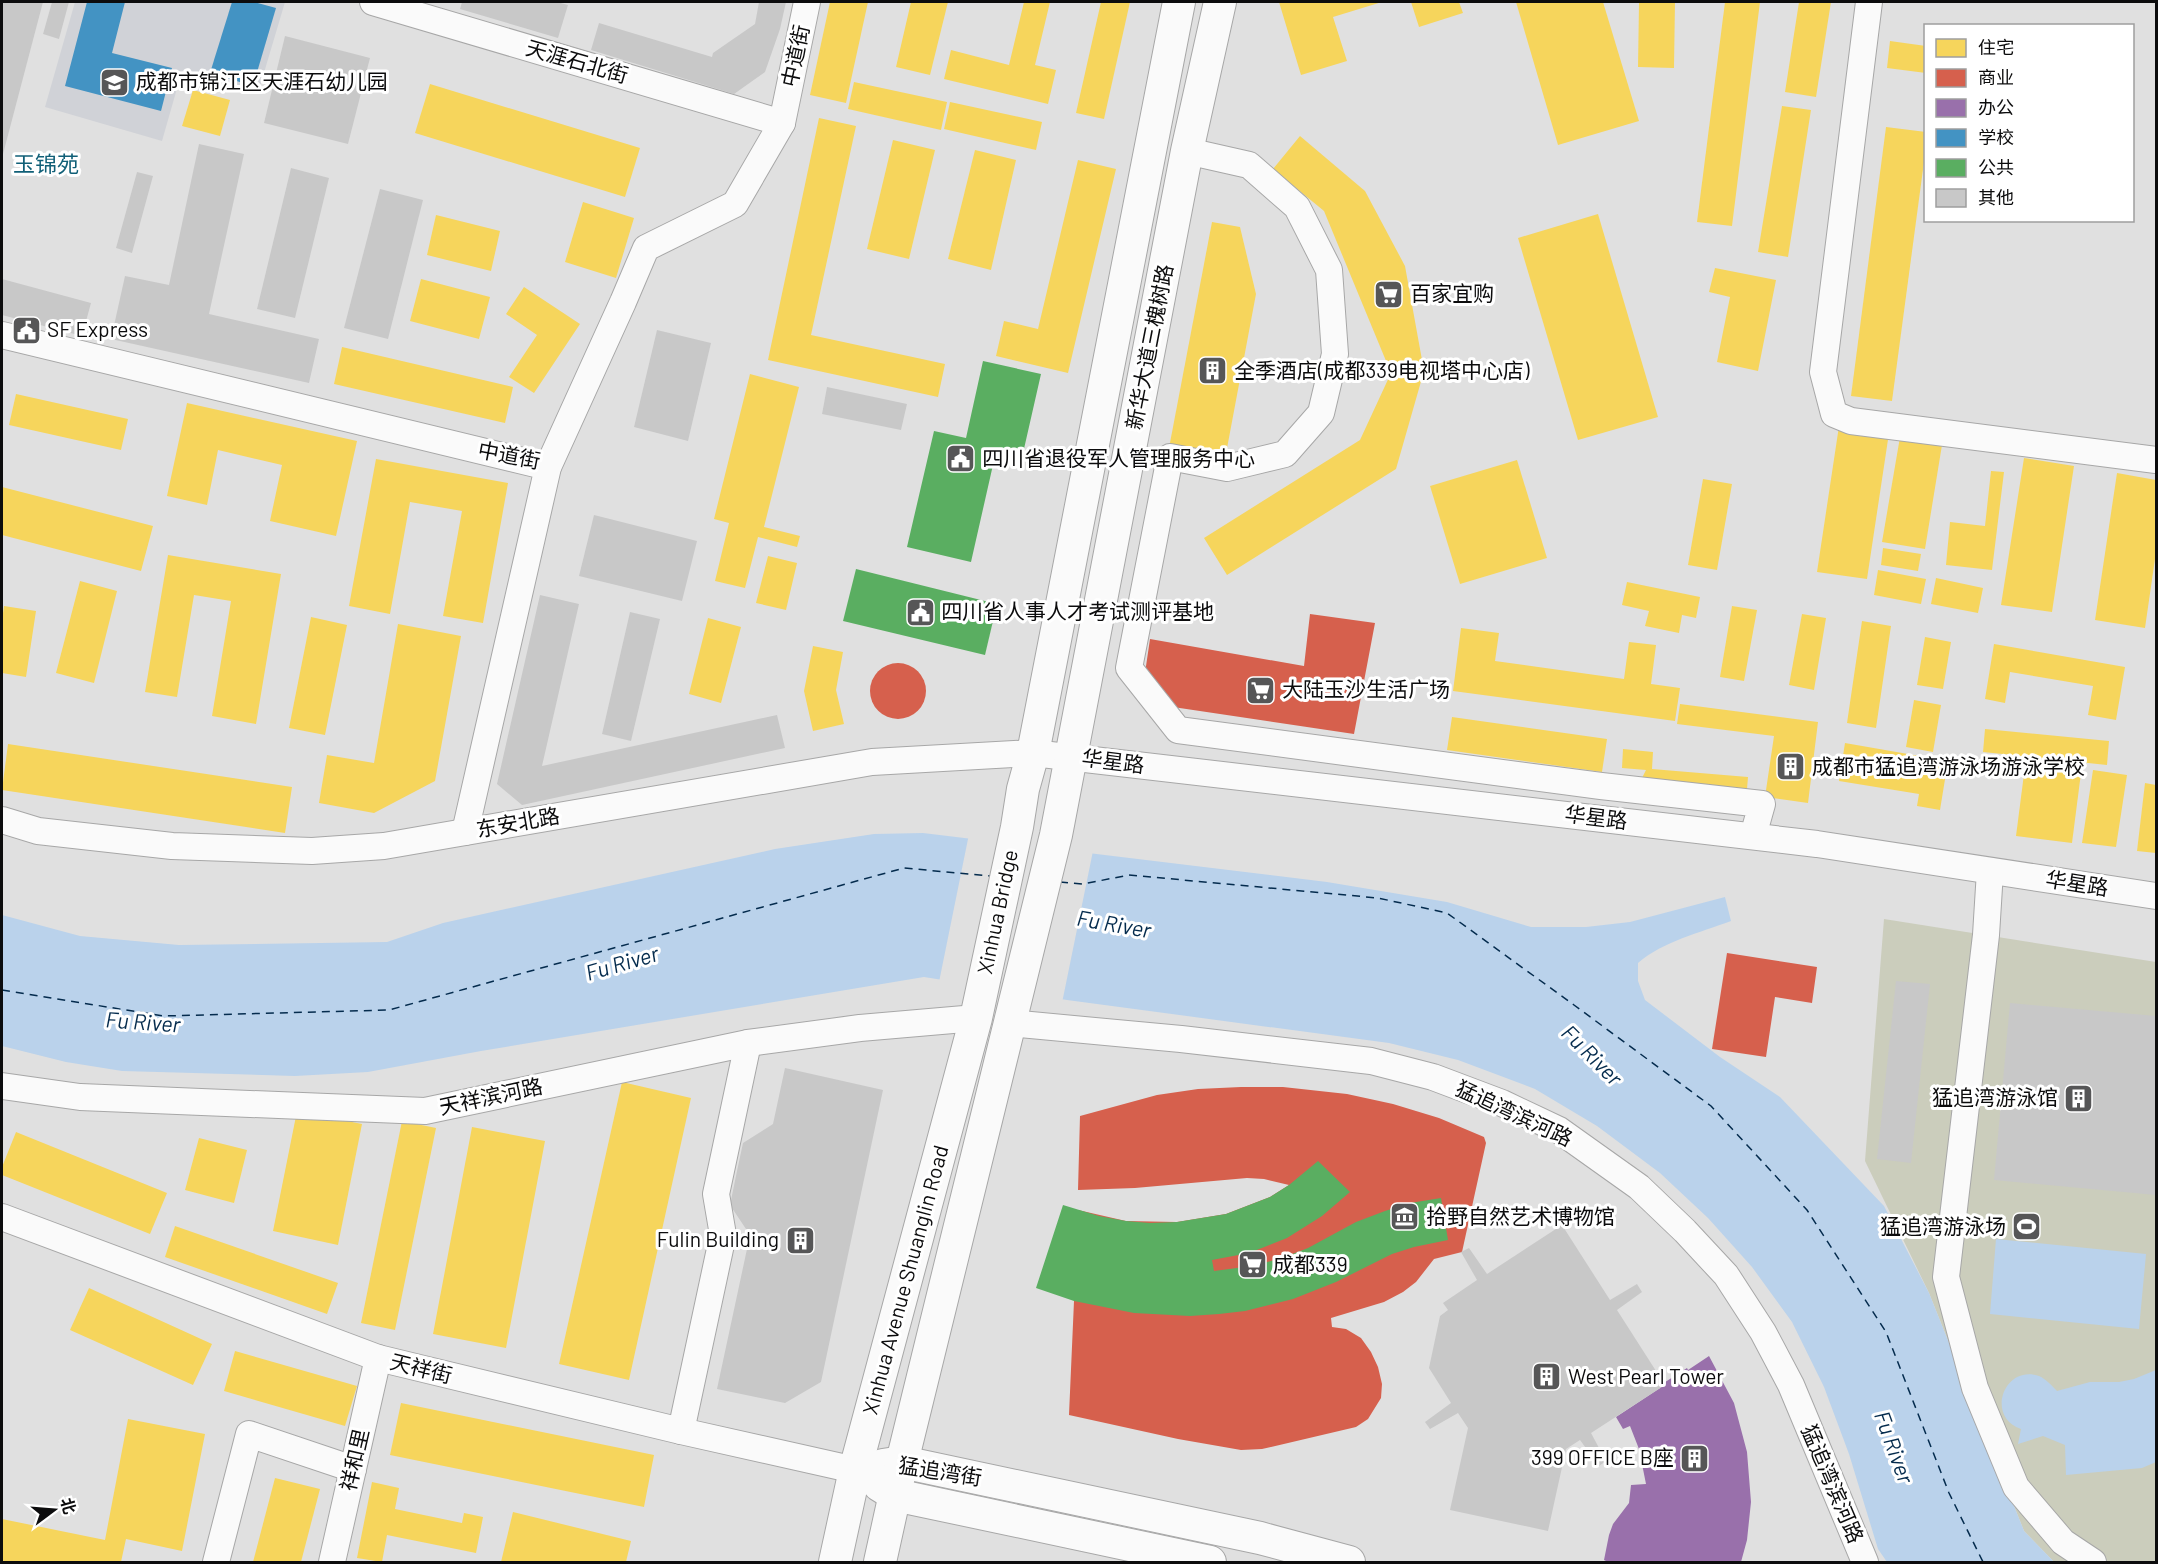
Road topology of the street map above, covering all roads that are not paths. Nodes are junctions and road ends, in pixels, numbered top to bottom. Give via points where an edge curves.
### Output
1 (373, 2) edge
2 (807, 2) edge
3 (1179, 2) edge
4 (1220, 2) edge
5 (1869, 2) edge
6 (782, 123) junction
7 (1187, 151) junction
8 (2, 335) edge
9 (2157, 460) edge
10 (548, 467) junction
11 (1033, 753) junction
12 (1072, 757) junction
13 (2, 820) edge
14 (1017, 827) joint
15 (465, 832) junction
16 (1056, 835) joint
17 (1753, 836) junction
18 (1990, 871) junction
19 (2157, 896) edge
20 (978, 1008) junction
21 (1012, 1011) junction
22 (748, 1043) junction
23 (2, 1086) edge
24 (2, 1217) edge
25 (378, 1358) junction
26 (681, 1431) junction
27 (902, 1462) junction
28 (353, 1470) junction
29 (855, 1470) junction
30 (895, 1495) junction
31 (216, 1563) edge
32 (332, 1563) edge
33 (835, 1563) edge
34 (880, 1563) edge
35 (1210, 1563) edge
36 (1349, 1563) edge
37 (1866, 1563) edge
38 (2092, 1563) edge

1 - 6 street, 天涯石北街
2 - 6 street, 中道街
3 - 11 main road, 新华大道三槐树路
4 - 7 main road, 新华大道三槐树路
5 - 9 street via 1823,372 1834,414 1851,421
6 - 10 street, 中道街 via 735,204 646,248
7 - 12 main road, 新华大道三槐树路
7 - 17 street via 1249,165 1297,207 1329,270 1335,354 1321,413 1285,454 1227,468 1170,457 1129,668 1178,730 1762,804
8 - 10 street, 中道街
10 - 15 street
11 - 12 street, 华星路
11 - 14 main road, 新华大道三槐树路
11 - 15 street, 东安北路 via 872,762
12 - 16 main road, 新华大道三槐树路
12 - 17 street, 华星路
13 - 15 street, 东安北路 via 38,831 172,846 312,851 384,846
14 - 20 main road, Xinhua Bridge
16 - 21 main road, Xinhua Bridge
17 - 18 street, 华星路
18 - 19 street, 华星路
18 - 38 street via 1946,1277 1975,1388 2016,1487 2063,1542
20 - 22 street, 天祥滨河路
20 - 29 main road, Xinhua Avenue Shuanglin Road
21 - 27 main road, Xinhua Avenue Shuanglin Road
21 - 37 street, 猛追湾滨河路 via 1181,1039 1371,1061 1433,1077 1559,1130 1639,1187 1726,1275 1791,1385
22 - 23 street, 天祥滨河路 via 425,1111 80,1097
22 - 26 street via 716,1194 723,1235
24 - 25 street, 天祥街
25 - 26 street, 天祥街
25 - 28 street, 祥和里
26 - 29 street, 天祥街
27 - 29 main road, 猛追湾街
27 - 30 main road, Xinhua Avenue Shuanglin Road
27 - 36 main road, 猛追湾街 via 1260,1538
28 - 31 street via 249,1434
28 - 32 street, 祥和里
29 - 30 main road, 猛追湾街
29 - 33 main road, Xinhua Avenue Shuanglin Road
30 - 34 main road, Xinhua Avenue Shuanglin Road
30 - 35 main road, 猛追湾街

